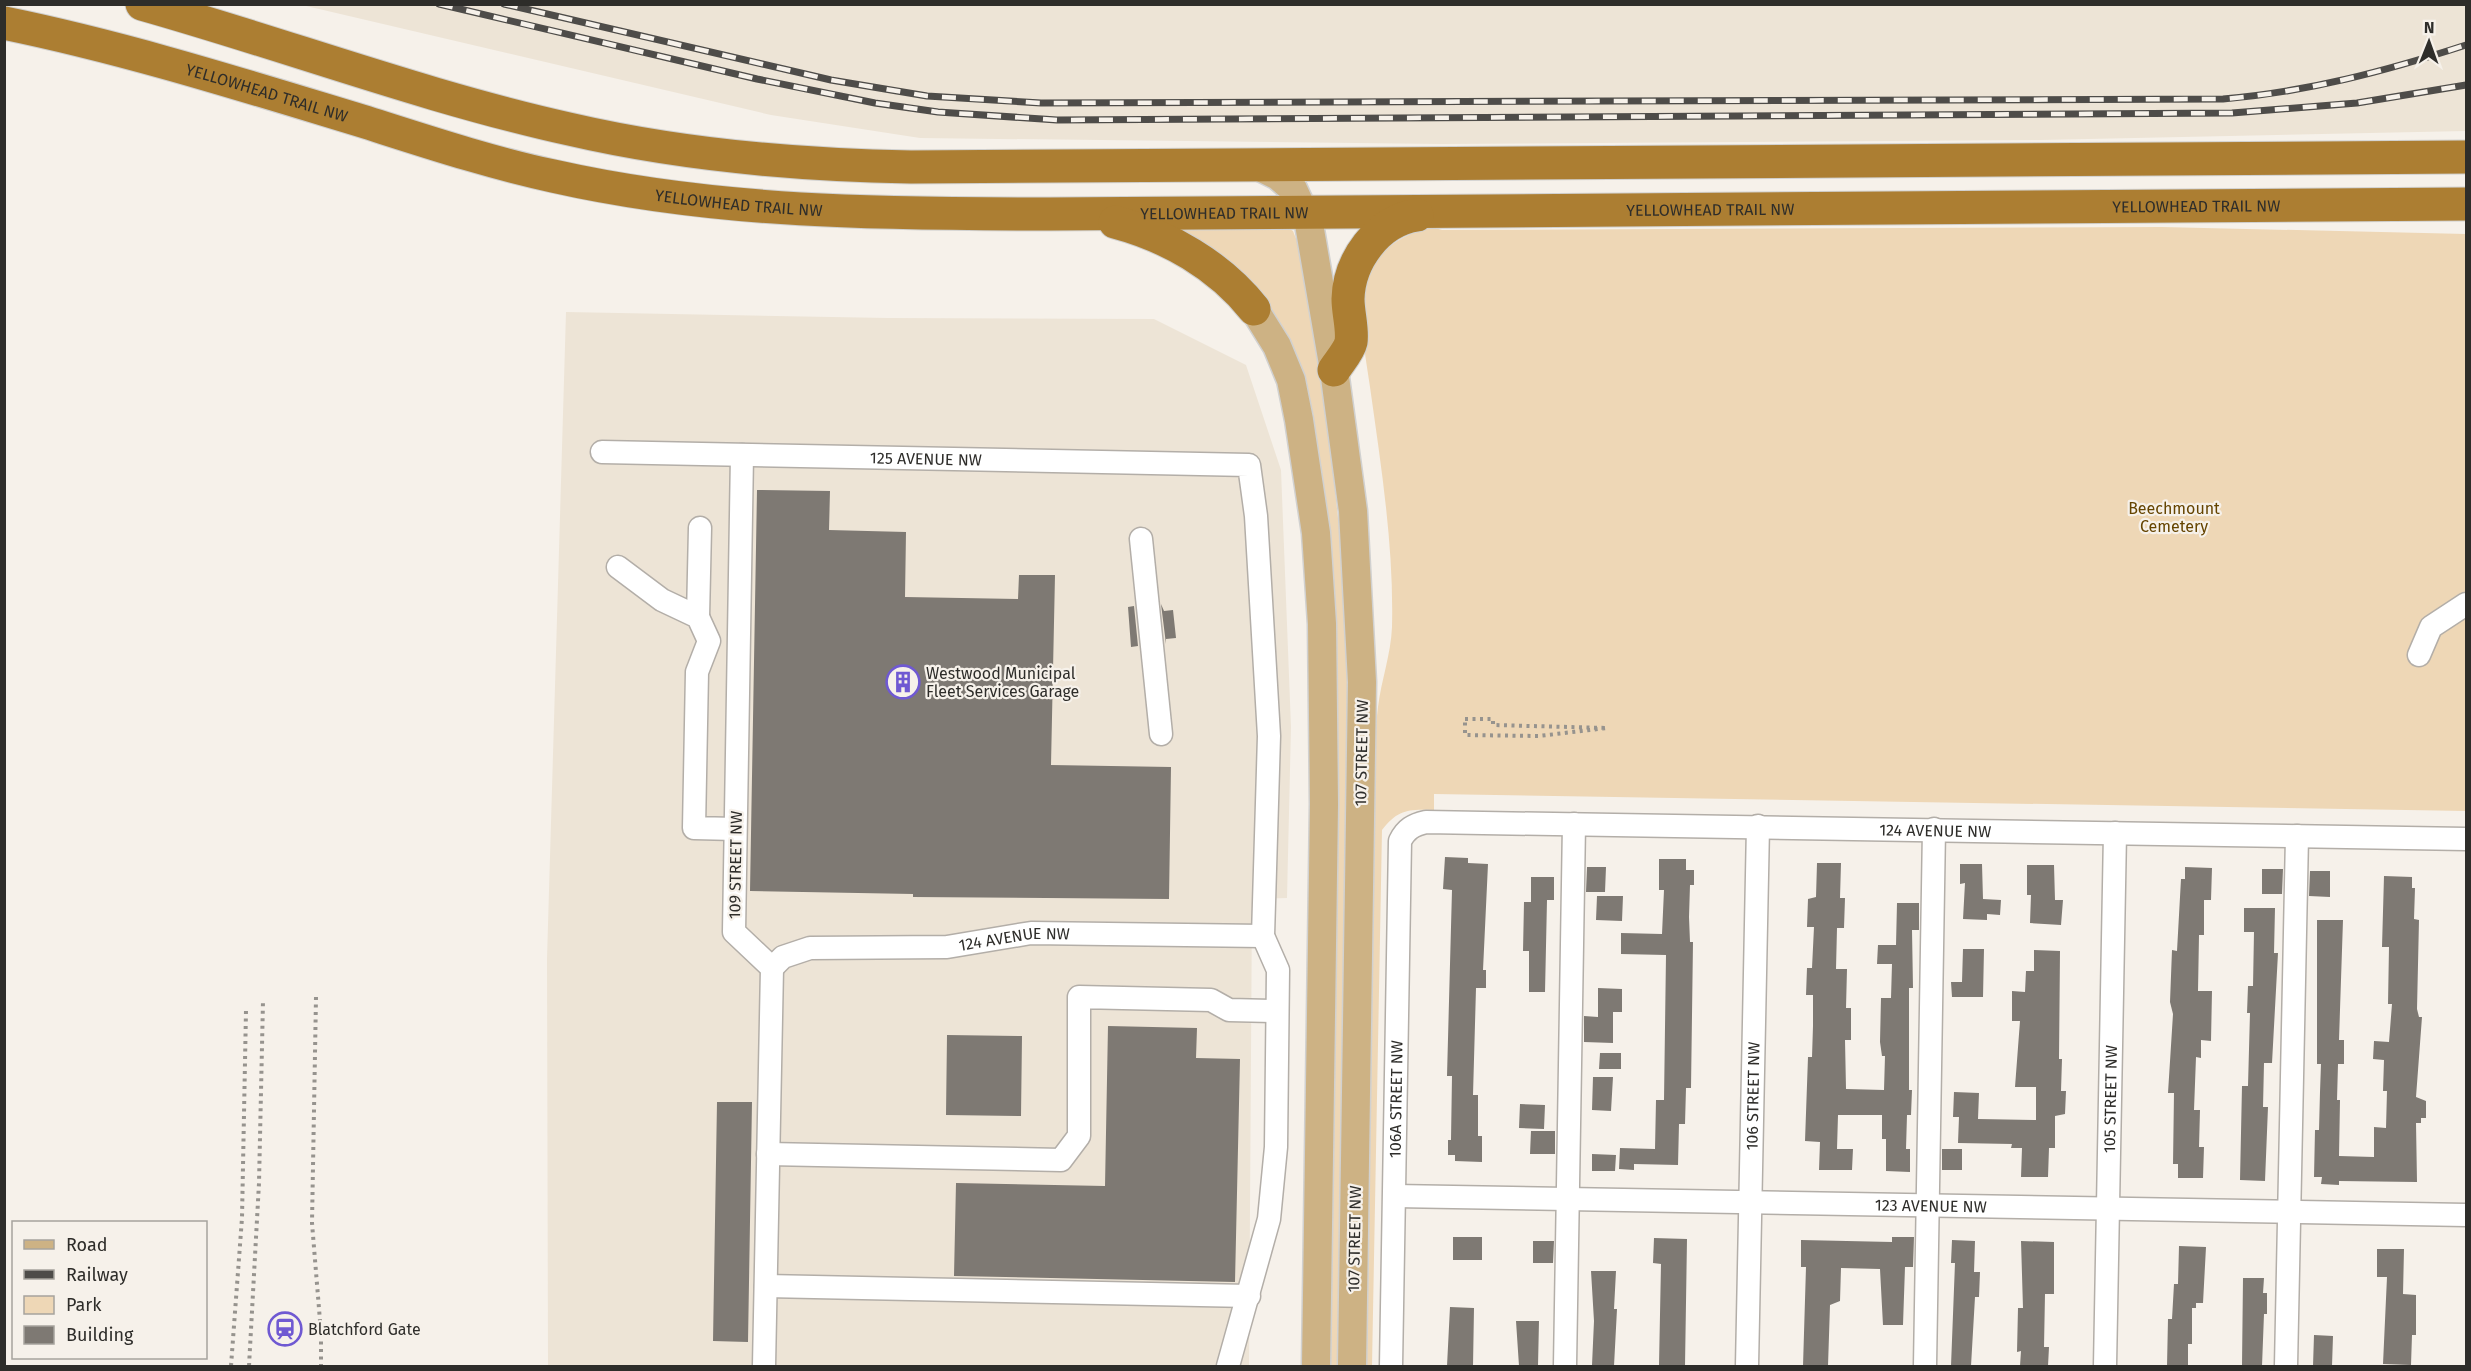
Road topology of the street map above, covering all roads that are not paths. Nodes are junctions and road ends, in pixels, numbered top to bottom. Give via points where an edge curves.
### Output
1 (142, 4) edge
2 (4, 23) edge
3 (2466, 157) edge
4 (1258, 165) junction
5 (2466, 204) edge
6 (1434, 212) junction
7 (1303, 213) junction
8 (1050, 214) junction
9 (1254, 309) joint
10 (1334, 370) junction
11 (602, 452) dead end
12 (742, 455) junction
13 (700, 528) dead end
14 (1141, 538) dead end
15 (618, 567) dead end
16 (2466, 604) edge
17 (698, 617) junction
18 (2419, 655) dead end
19 (1161, 734) dead end
20 (1574, 824) junction
21 (1758, 826) junction
22 (735, 829) junction
23 (1934, 830) junction
24 (1405, 831) joint
25 (2115, 833) junction
26 (2297, 836) junction
27 (2466, 839) edge
28 (1263, 936) junction
29 (772, 968) junction
30 (1277, 1011) junction
31 (768, 1154) junction
32 (1395, 1196) junction
33 (1567, 1199) junction
34 (1749, 1202) junction
35 (1928, 1205) junction
36 (2108, 1208) junction
37 (2289, 1211) junction
38 (2466, 1215) edge
39 (766, 1286) junction
40 (1249, 1296) junction
41 (765, 1366) edge
42 (1228, 1366) edge
43 (1316, 1366) edge
44 (1352, 1366) edge
45 (1391, 1366) edge
46 (1565, 1366) edge
47 (1747, 1366) edge
48 (1925, 1366) edge
49 (2105, 1366) edge
50 (2286, 1366) edge

1 - 4 highway via 503,113 602,136 702,153 842,166
2 - 8 highway, YELLOWHEAD TRAIL NW via 83,39 191,69 489,160 629,191 769,209
3 - 4 highway
4 - 7 main road, 107 STREET NW via 1293,189
5 - 6 highway, YELLOWHEAD TRAIL NW
6 - 7 highway, YELLOWHEAD TRAIL NW
6 - 10 highway via 1395,222 1360,257 1349,286 1351,342
7 - 8 highway, YELLOWHEAD TRAIL NW
7 - 10 main road, 107 STREET NW via 1314,249
8 - 9 highway via 1114,222 1156,236 1217,272
9 - 43 main road via 1277,346 1291,380 1316,533 1322,624 1324,804
10 - 44 main road, 107 STREET NW via 1353,511 1362,682
11 - 12 street, 125 AVENUE NW
12 - 22 street, 109 STREET NW
12 - 28 street, 125 AVENUE NW via 1249,465 1256,516 1269,743
13 - 17 street
14 - 19 street
15 - 17 street via 662,600
16 - 18 street via 2431,627
17 - 22 street via 709,641 697,672 694,828
20 - 21 street, 124 AVENUE NW
20 - 24 street, 124 AVENUE NW via 1426,822
20 - 33 street
21 - 23 street, 124 AVENUE NW
21 - 34 street, 106 STREET NW
22 - 29 street, 109 STREET NW via 734,932
23 - 25 street, 124 AVENUE NW
23 - 35 street
24 - 32 street, 106A STREET NW via 1400,850
25 - 26 street, 124 AVENUE NW
25 - 36 street, 105 STREET NW
26 - 27 street, 124 AVENUE NW
26 - 37 street
28 - 29 street, 124 AVENUE NW via 1031,933 947,947 810,948 783,957
28 - 30 street via 1278,970
29 - 31 street
30 - 31 street via 1229,1010 1211,1000 1079,998 1079,1136 1061,1160
30 - 40 street via 1273,1188
31 - 39 street
32 - 33 street, 123 AVENUE NW
32 - 45 street, 106A STREET NW
33 - 34 street, 123 AVENUE NW
33 - 46 street
34 - 35 street, 123 AVENUE NW
34 - 47 street, 106 STREET NW
35 - 36 street, 123 AVENUE NW
35 - 48 street
36 - 37 street, 123 AVENUE NW
36 - 49 street, 105 STREET NW
37 - 38 street, 123 AVENUE NW
37 - 50 street
39 - 40 street
39 - 41 street
40 - 42 street

